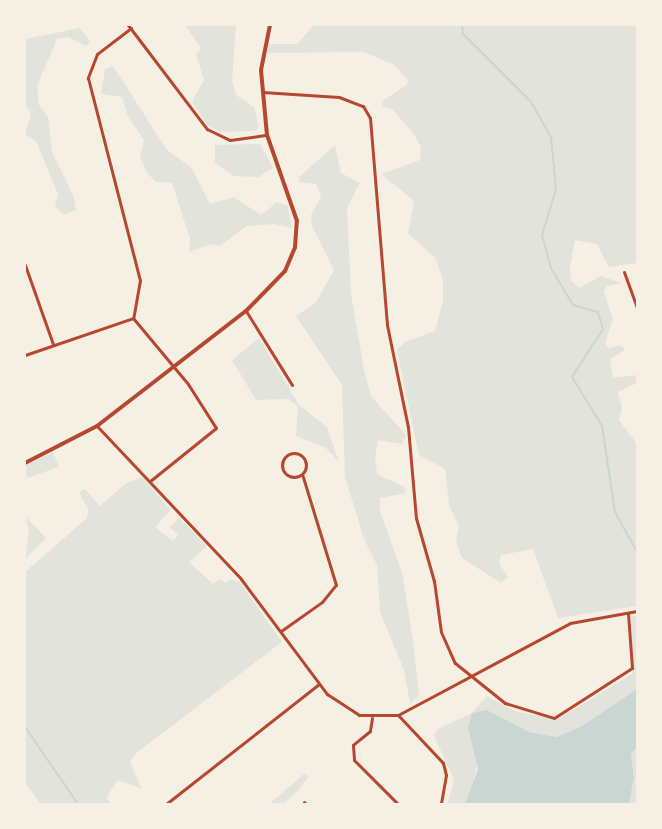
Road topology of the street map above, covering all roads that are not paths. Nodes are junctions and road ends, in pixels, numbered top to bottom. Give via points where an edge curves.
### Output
1 (270, 25) edge
2 (129, 27) edge
3 (262, 92) junction
4 (267, 135) junction
5 (25, 265) edge
6 (624, 272) dead end
7 (637, 308) edge
8 (246, 311) junction
9 (133, 318) junction
10 (53, 344) junction
11 (25, 355) edge
12 (175, 367) junction
13 (292, 386) dead end
14 (97, 426) junction
15 (25, 463) edge
16 (302, 474) junction
17 (150, 481) junction
18 (637, 611) edge
19 (628, 613) junction
20 (281, 631) junction
21 (465, 675) junction
22 (318, 684) junction
23 (398, 715) junction
24 (372, 718) junction
25 (166, 804) edge
26 (398, 804) edge
27 (441, 804) edge

1 - 3 street via 262,57
2 - 4 street via 207,129 230,140
2 - 9 street via 97,54 88,78 140,280
3 - 4 street
3 - 21 street via 339,97 363,106 370,118 387,325 408,427 416,518 434,581 441,632
4 - 8 street via 291,196 297,234 285,271
5 - 10 street
6 - 7 street
8 - 12 street
8 - 13 street
9 - 10 street
9 - 12 street
10 - 11 street
12 - 14 street
12 - 17 street via 216,428
14 - 15 street
14 - 17 street
16 - 16 street via 305,459 299,453 287,454 282,465 285,473 292,477
16 - 20 street via 336,585 322,602
17 - 20 street via 241,579
18 - 19 street
19 - 21 street via 576,620
19 - 21 street via 632,653 629,674 554,718 505,703
20 - 22 street
21 - 23 street
22 - 24 street via 348,710
22 - 25 street
23 - 24 street
23 - 27 street via 443,763 446,775
24 - 26 street via 370,731 354,745 354,760

